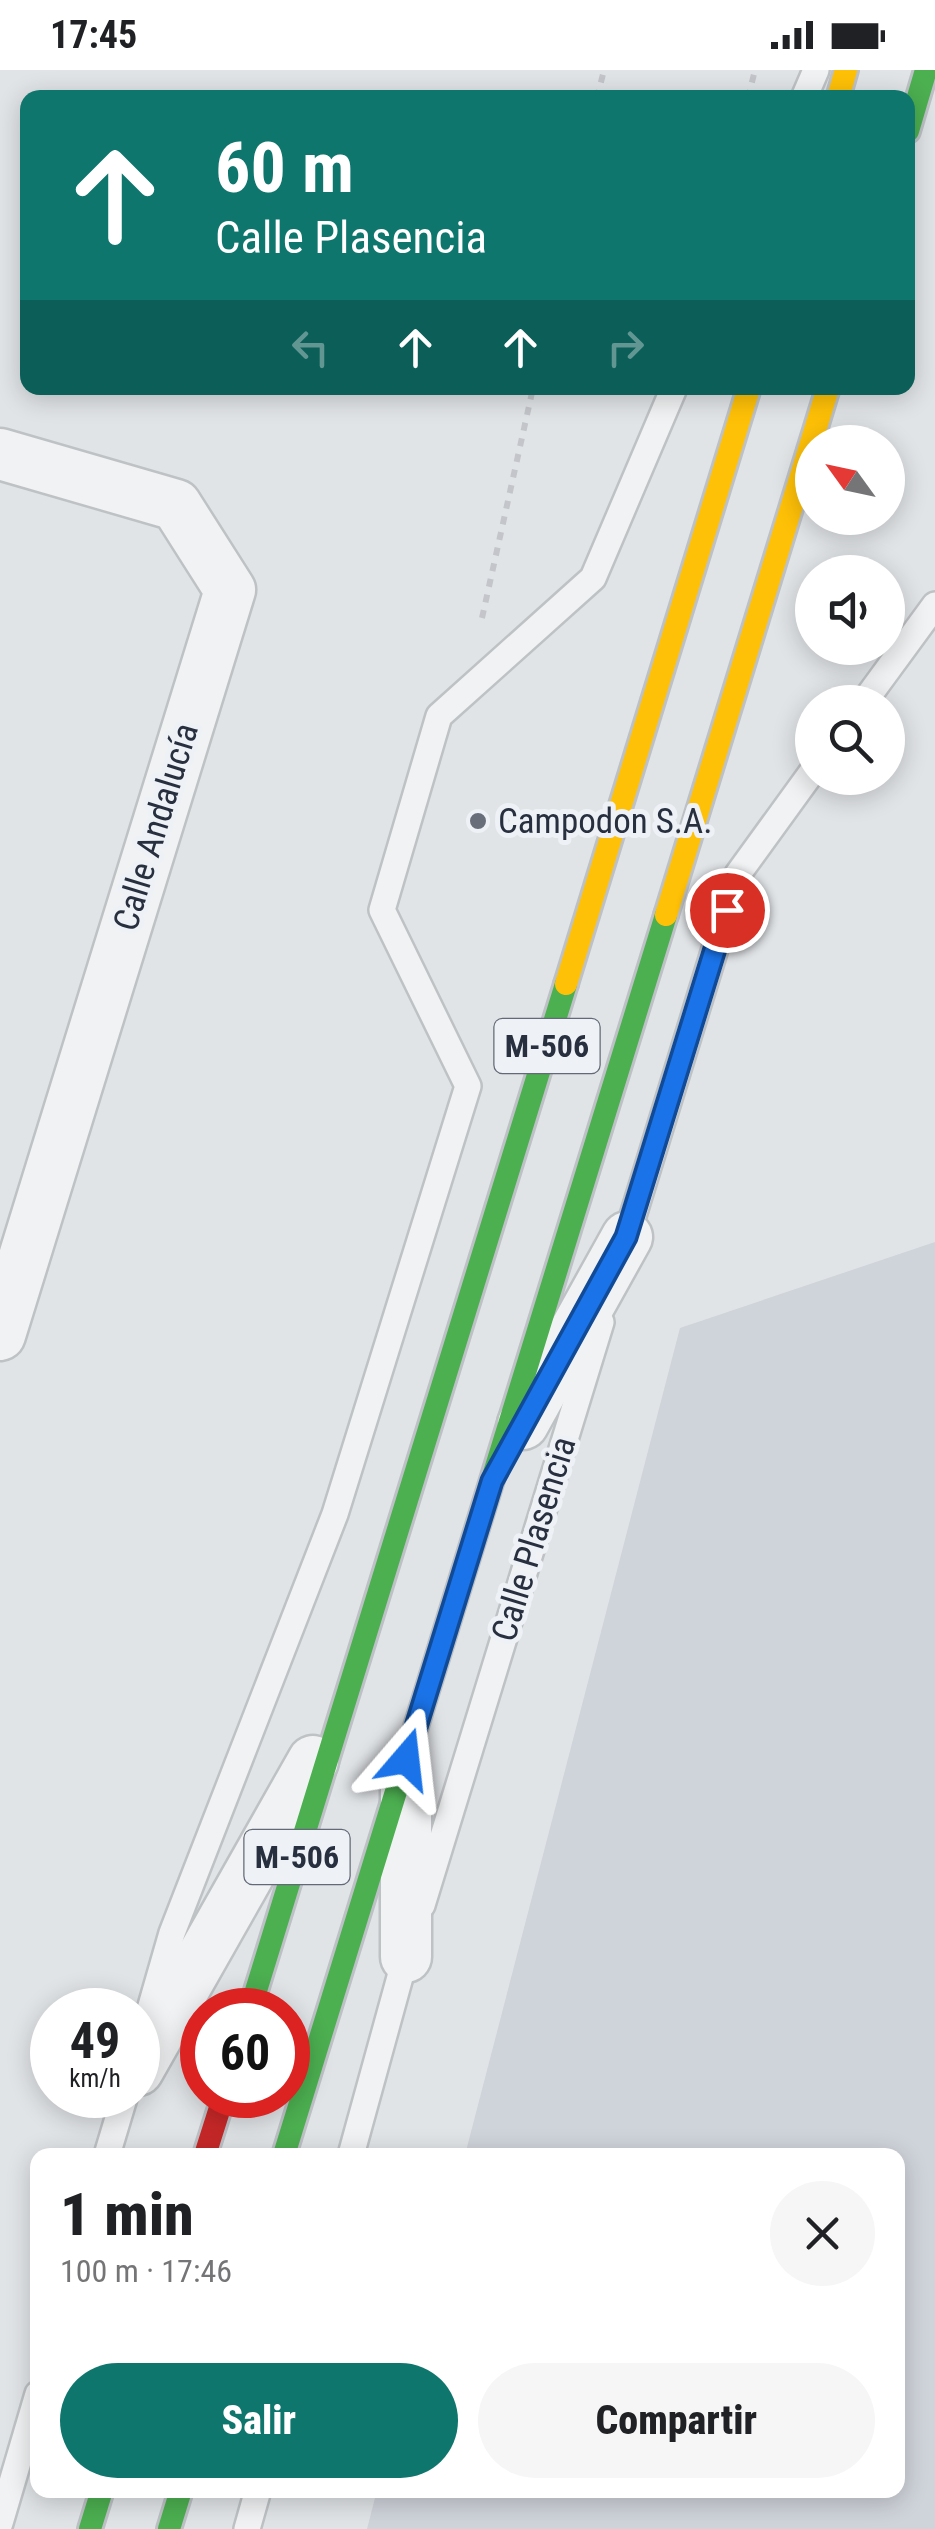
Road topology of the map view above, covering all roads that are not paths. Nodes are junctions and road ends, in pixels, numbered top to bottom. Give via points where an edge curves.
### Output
1 (926, 70) edge
2 (915, 107) edge
3 (671, 395) edge
4 (747, 395) edge
5 (826, 395) edge
6 (0, 454) edge
7 (935, 605) edge
8 (876, 685) edge
9 (795, 795) edge
10 (626, 1237) junction
11 (0, 1335) edge
12 (492, 1481) junction
13 (345, 1704) junction
14 (406, 1759) junction
15 (406, 1956) junction
16 (156, 1988) edge
17 (257, 1988) edge
18 (160, 2031) edge
19 (118, 2118) edge
20 (217, 2118) edge
21 (109, 2148) edge
22 (207, 2148) edge
23 (286, 2148) edge
24 (353, 2148) edge
25 (30, 2421) edge
26 (100, 2498) edge
27 (178, 2498) edge
28 (256, 2498) edge
29 (0, 2523) edge
30 (90, 2529) edge
31 (168, 2529) edge
32 (247, 2529) edge

1 - 2 main road
3 - 16 lane via 594,578 439,716 382,910 468,1086 335,1514
4 - 13 main road, M-506
5 - 12 main road, M-506
6 - 11 street, Calle Andalucía via 176,505 230,590
7 - 8 lane
9 - 10 lane, Calle Plasencia via 738,874
10 - 12 street
10 - 15 lane, Calle Plasencia
12 - 14 main road, M-506
13 - 17 main road, M-506
13 - 18 street
14 - 15 street
14 - 23 main road, M-506
15 - 24 lane, Calle Plasencia
19 - 21 lane
20 - 22 main road
25 - 29 lane
26 - 30 main road
27 - 31 main road
28 - 32 lane

